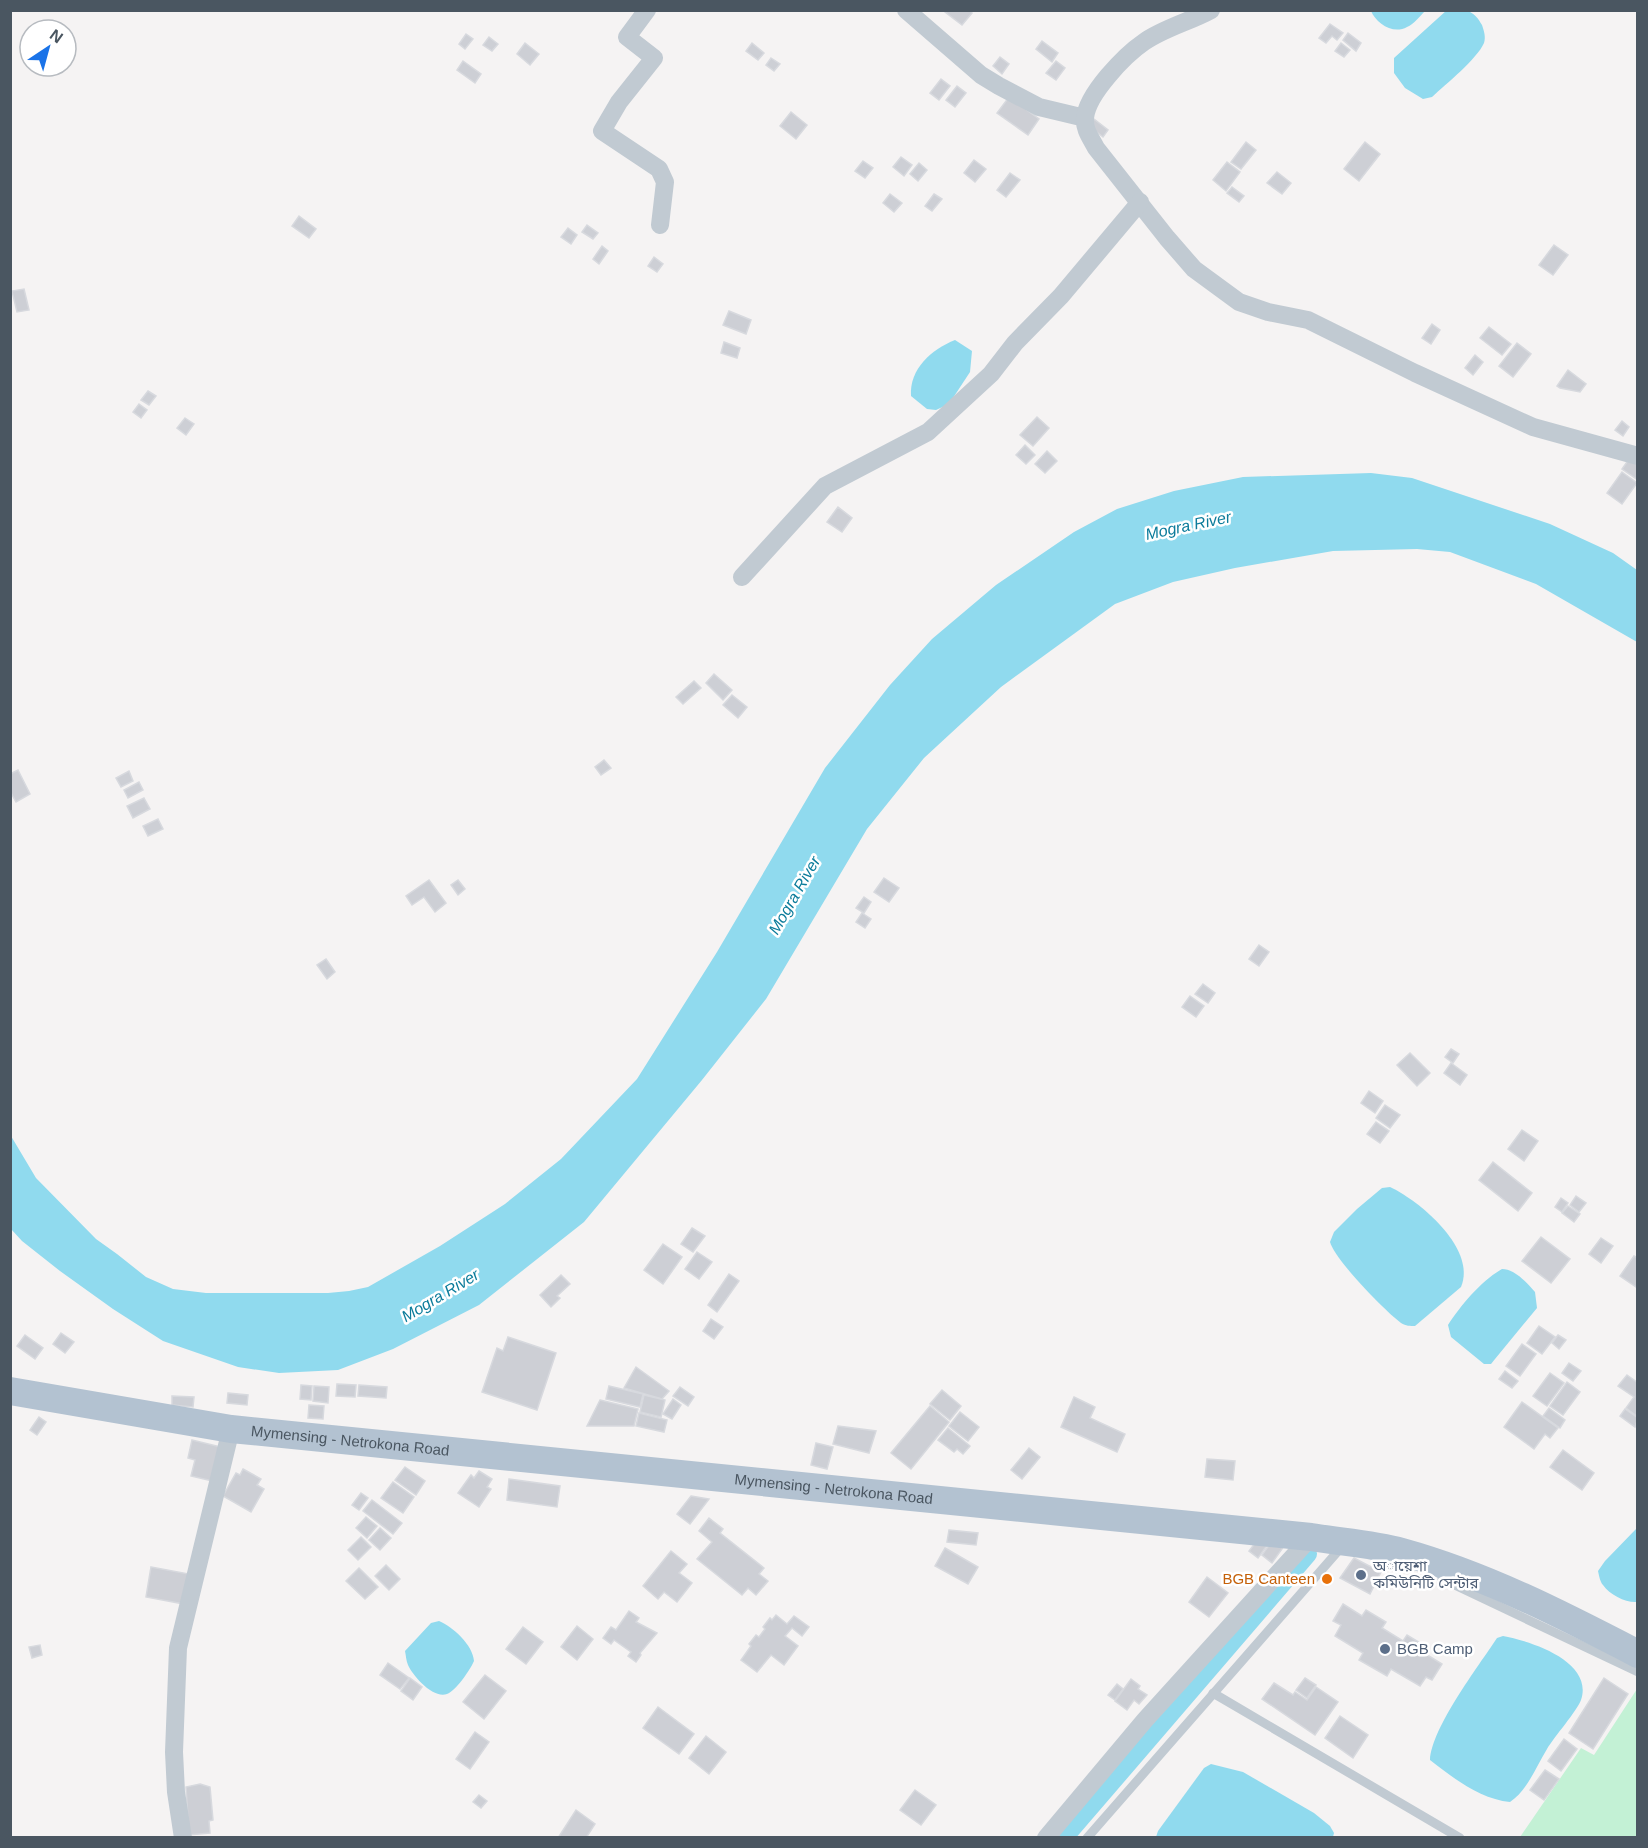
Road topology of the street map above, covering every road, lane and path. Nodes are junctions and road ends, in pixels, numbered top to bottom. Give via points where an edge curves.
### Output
1 (646, 10) edge
2 (906, 10) edge
3 (1211, 10) edge
4 (1085, 118) junction
5 (1140, 202) junction
6 (660, 225) dead end
7 (1638, 456) edge
8 (742, 577) dead end
9 (10, 1391) edge
10 (231, 1429) junction
11 (1311, 1537) junction
12 (1398, 1561) dead end
13 (1430, 1574) dead end
14 (1638, 1654) edge
15 (1638, 1672) edge
16 (1213, 1693) junction
17 (183, 1838) edge
18 (1046, 1838) edge
19 (1087, 1838) edge
20 (1460, 1838) edge

1 - 6 street via 627,37 654,58 602,131 659,169 665,182
2 - 4 street via 999,86 1039,106
3 - 4 street via 1144,42 1090,100
4 - 5 street via 1087,133 1096,148
5 - 7 street via 1194,268 1239,302 1308,320 1533,427
5 - 8 street via 991,374 928,432 825,486
9 - 10 main road, Mymensing - Netrokona Road
10 - 11 main road, Mymensing - Netrokona Road
10 - 17 street via 178,1648 174,1752
11 - 14 main road, Mymensing - Netrokona Road via 1400,1551 1476,1576
11 - 18 street via 1145,1720
12 - 16 lane via 1366,1549 1339,1550
13 - 15 lane
16 - 19 lane
16 - 20 lane

